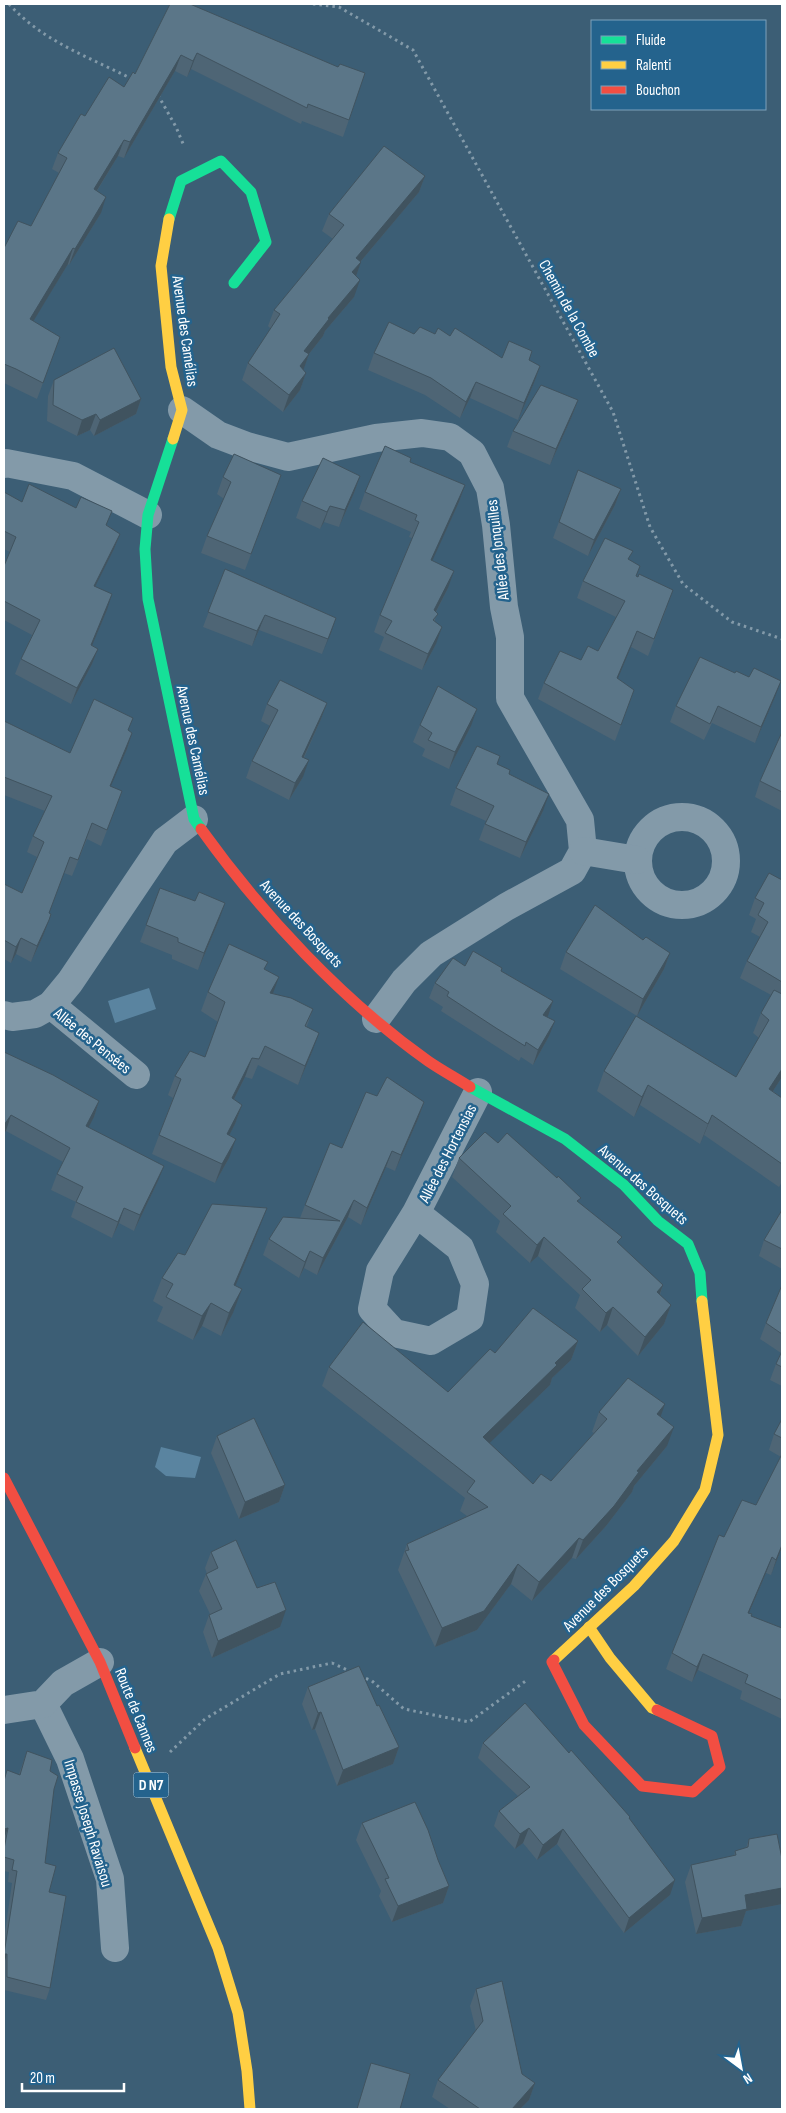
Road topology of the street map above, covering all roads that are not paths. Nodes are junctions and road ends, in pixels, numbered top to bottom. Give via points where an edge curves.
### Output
1 (234, 283) dead end
2 (182, 410) junction
3 (4, 464) edge
4 (148, 515) junction
5 (194, 819) junction
6 (583, 851) junction
7 (637, 860) dead end
8 (50, 1005) junction
9 (4, 1015) edge
10 (376, 1020) junction
11 (136, 1075) dead end
12 (478, 1092) junction
13 (416, 1213) junction
14 (4, 1478) edge
15 (589, 1627) junction
16 (100, 1662) junction
17 (43, 1704) junction
18 (4, 1710) edge
19 (115, 1948) dead end
20 (250, 2109) edge

1 - 2 street, Avenue des Camélias via 266,242 250,192 221,161 181,181 167,226 161,266 171,367
2 - 4 street, Avenue des Camélias
2 - 6 street, Allée des Jonquilles via 218,435 288,457 376,438 422,433 450,437 472,453 490,488 496,525 510,637 510,698 580,820
3 - 4 street via 73,476
4 - 5 street, Avenue des Camélias via 145,549 148,599
5 - 8 street via 165,841 70,982
5 - 10 street, Avenue des Bosquets via 229,868 312,962
6 - 7 street
6 - 10 street via 572,870 431,954 404,981
8 - 9 street via 35,1014
8 - 11 street, Allée des Pensées
10 - 12 street, Avenue des Bosquets via 428,1062
12 - 13 street, Allée des Hortensias
12 - 15 street, Avenue des Bosquets via 565,1139 624,1185 658,1221 688,1244 700,1273 718,1434 705,1490 674,1541 634,1586
13 - 13 street, Allée des Hortensias via 380,1271 372,1309 394,1333 431,1341 470,1318 475,1284 460,1248
14 - 16 street, Route de Cannes / D N7
15 - 15 street, Avenue des Bosquets via 652,1708 712,1736 720,1767 693,1792 642,1786 584,1725 552,1662
16 - 17 street via 63,1683
16 - 20 street, Route de Cannes / D N7 via 218,1948 238,2013
17 - 18 street
17 - 19 street, Impasse Joseph Ravaisou via 70,1759 110,1879

